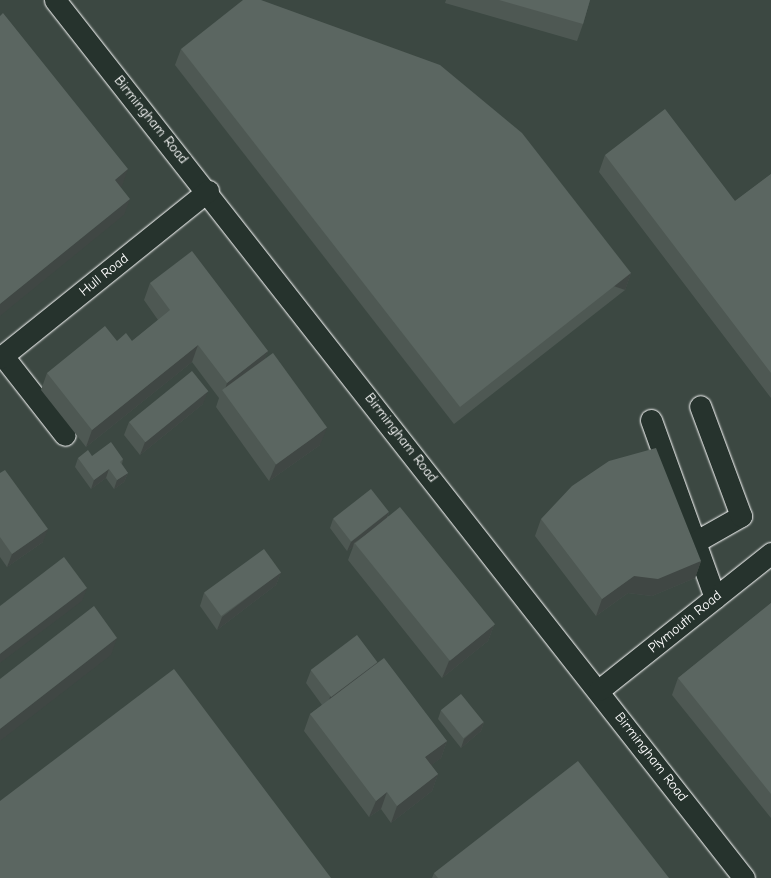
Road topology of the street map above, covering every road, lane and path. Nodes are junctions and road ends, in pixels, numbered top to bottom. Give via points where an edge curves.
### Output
1 (56, 0) edge
2 (208, 191) junction
3 (2, 357) edge
4 (700, 406) dead end
5 (651, 420) dead end
6 (65, 435) dead end
7 (695, 542) junction
8 (771, 553) edge
9 (715, 598) junction
10 (600, 690) junction
11 (744, 878) edge

1 - 2 street, Birmingham Road
2 - 3 street, Hull Road
2 - 10 street, Birmingham Road
3 - 6 street
4 - 7 street via 741,516
5 - 7 street
7 - 9 street
8 - 9 street, Plymouth Road
9 - 10 street, Plymouth Road
10 - 11 street, Birmingham Road

